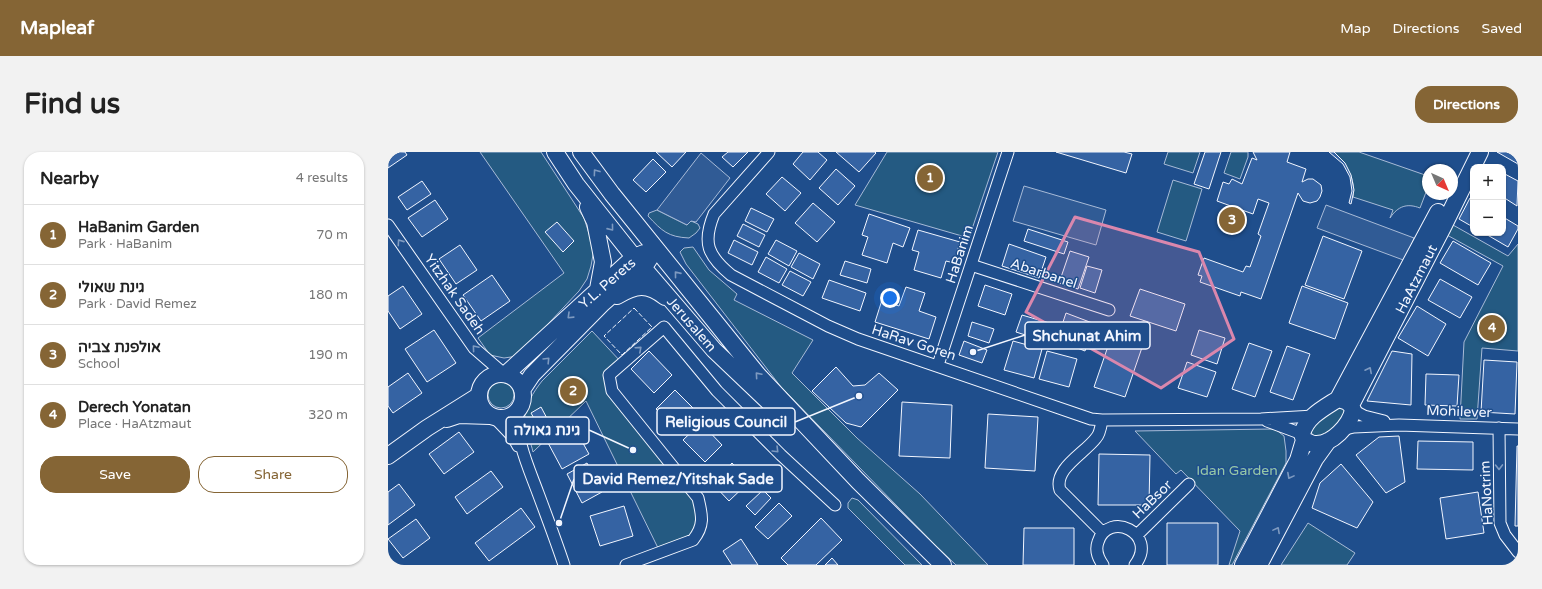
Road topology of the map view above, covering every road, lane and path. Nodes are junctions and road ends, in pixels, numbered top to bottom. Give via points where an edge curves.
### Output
1 (555, 152) edge
2 (581, 152) edge
3 (769, 152) edge
4 (1008, 152) edge
5 (1467, 152) edge
6 (1480, 152) edge
7 (1458, 171) edge
8 (576, 184) junction
9 (1444, 200) edge
10 (388, 225) edge
11 (656, 248) junction
12 (639, 262) junction
13 (971, 265) junction
14 (601, 296) junction
15 (675, 304) junction
16 (1109, 310) dead end
17 (938, 365) junction
18 (505, 374) junction
19 (522, 390) junction
20 (478, 396) junction
21 (1348, 405) junction
22 (518, 410) junction
23 (492, 416) junction
24 (1314, 416) junction
25 (1261, 419) junction
26 (1102, 420) junction
27 (1399, 425) junction
28 (427, 428) junction
29 (1499, 428) junction
30 (1518, 429) edge
31 (1341, 430) junction
32 (1303, 437) junction
33 (1328, 441) junction
34 (388, 456) edge
35 (525, 458) junction
36 (852, 475) junction
37 (1189, 484) dead end
38 (835, 505) dead end
39 (1103, 533) junction
40 (1137, 535) junction
41 (1518, 552) edge
42 (564, 565) edge
43 (626, 565) edge
44 (944, 565) edge
45 (1103, 565) edge
46 (1135, 565) edge
47 (1242, 565) edge
48 (1259, 565) edge

1 - 8 street, Jerusalem
11 -> 2 street, Jerusalem
3 - 17 street, HaRav Goren via 714,214 707,237 711,253 719,265 750,286 828,326 858,339
4 - 13 street, HaBanim
5 - 7 street
21 -> 6 street, HaAtzmaut
8 -> 12 street, Jerusalem
8 - 14 street via 595,222 603,262
9 - 21 street, HaAtzmaut
18 -> 10 street, Yitzhak Sadeh via 474,348
11 - 12 street, Y.L. Perets
36 -> 11 street, Jerusalem via 758,375
12 - 14 street, Y.L. Perets
12 - 15 street, Jerusalem
13 - 16 street, Abarbanel
13 - 17 street, HaBanim
14 - 15 street via 644,286
14 -> 18 street, Y.L. Perets
19 -> 14 street, Y.L. Perets
15 - 36 street, Jerusalem via 714,350 771,405
17 - 26 street, HaRav Goren via 1076,414
18 - 19 street via 516,380
18 - 20 street via 495,374 485,380
19 - 22 street via 523,399
20 - 23 street via 482,408
20 - 28 street
21 - 24 street
21 - 27 street, Mohilever via 1373,419
21 - 31 street via 1349,422
22 - 23 street via 507,417
22 - 35 street via 518,434
23 - 28 street via 459,415
23 - 35 street via 513,437
24 - 25 street, HaRav Goren
24 - 32 street via 1306,424
25 - 26 street, HaRav Goren
25 - 32 street, HaRav Goren
26 - 39 street via 1098,437 1062,472 1059,486 1060,490
27 - 29 street, Mohilever
27 - 31 street, Mohilever via 1354,426
28 - 34 street
29 - 30 street, Mohilever
29 -> 41 street, HaNotrim via 1500,523 1505,535
31 - 33 street
32 - 33 street via 1316,444
32 -> 47 street via 1298,460
48 -> 33 street via 1315,458
35 - 42 street
36 - 44 street, Jerusalem
37 - 40 street, HaBsor
43 -> 38 street via 693,540 701,526 702,516 698,498 612,391 610,375 664,327 722,396
39 - 40 street, HaBsor via 1117,526 1132,530
39 - 45 street via 1096,545 1096,552
40 - 46 street, HaBsor via 1142,551

